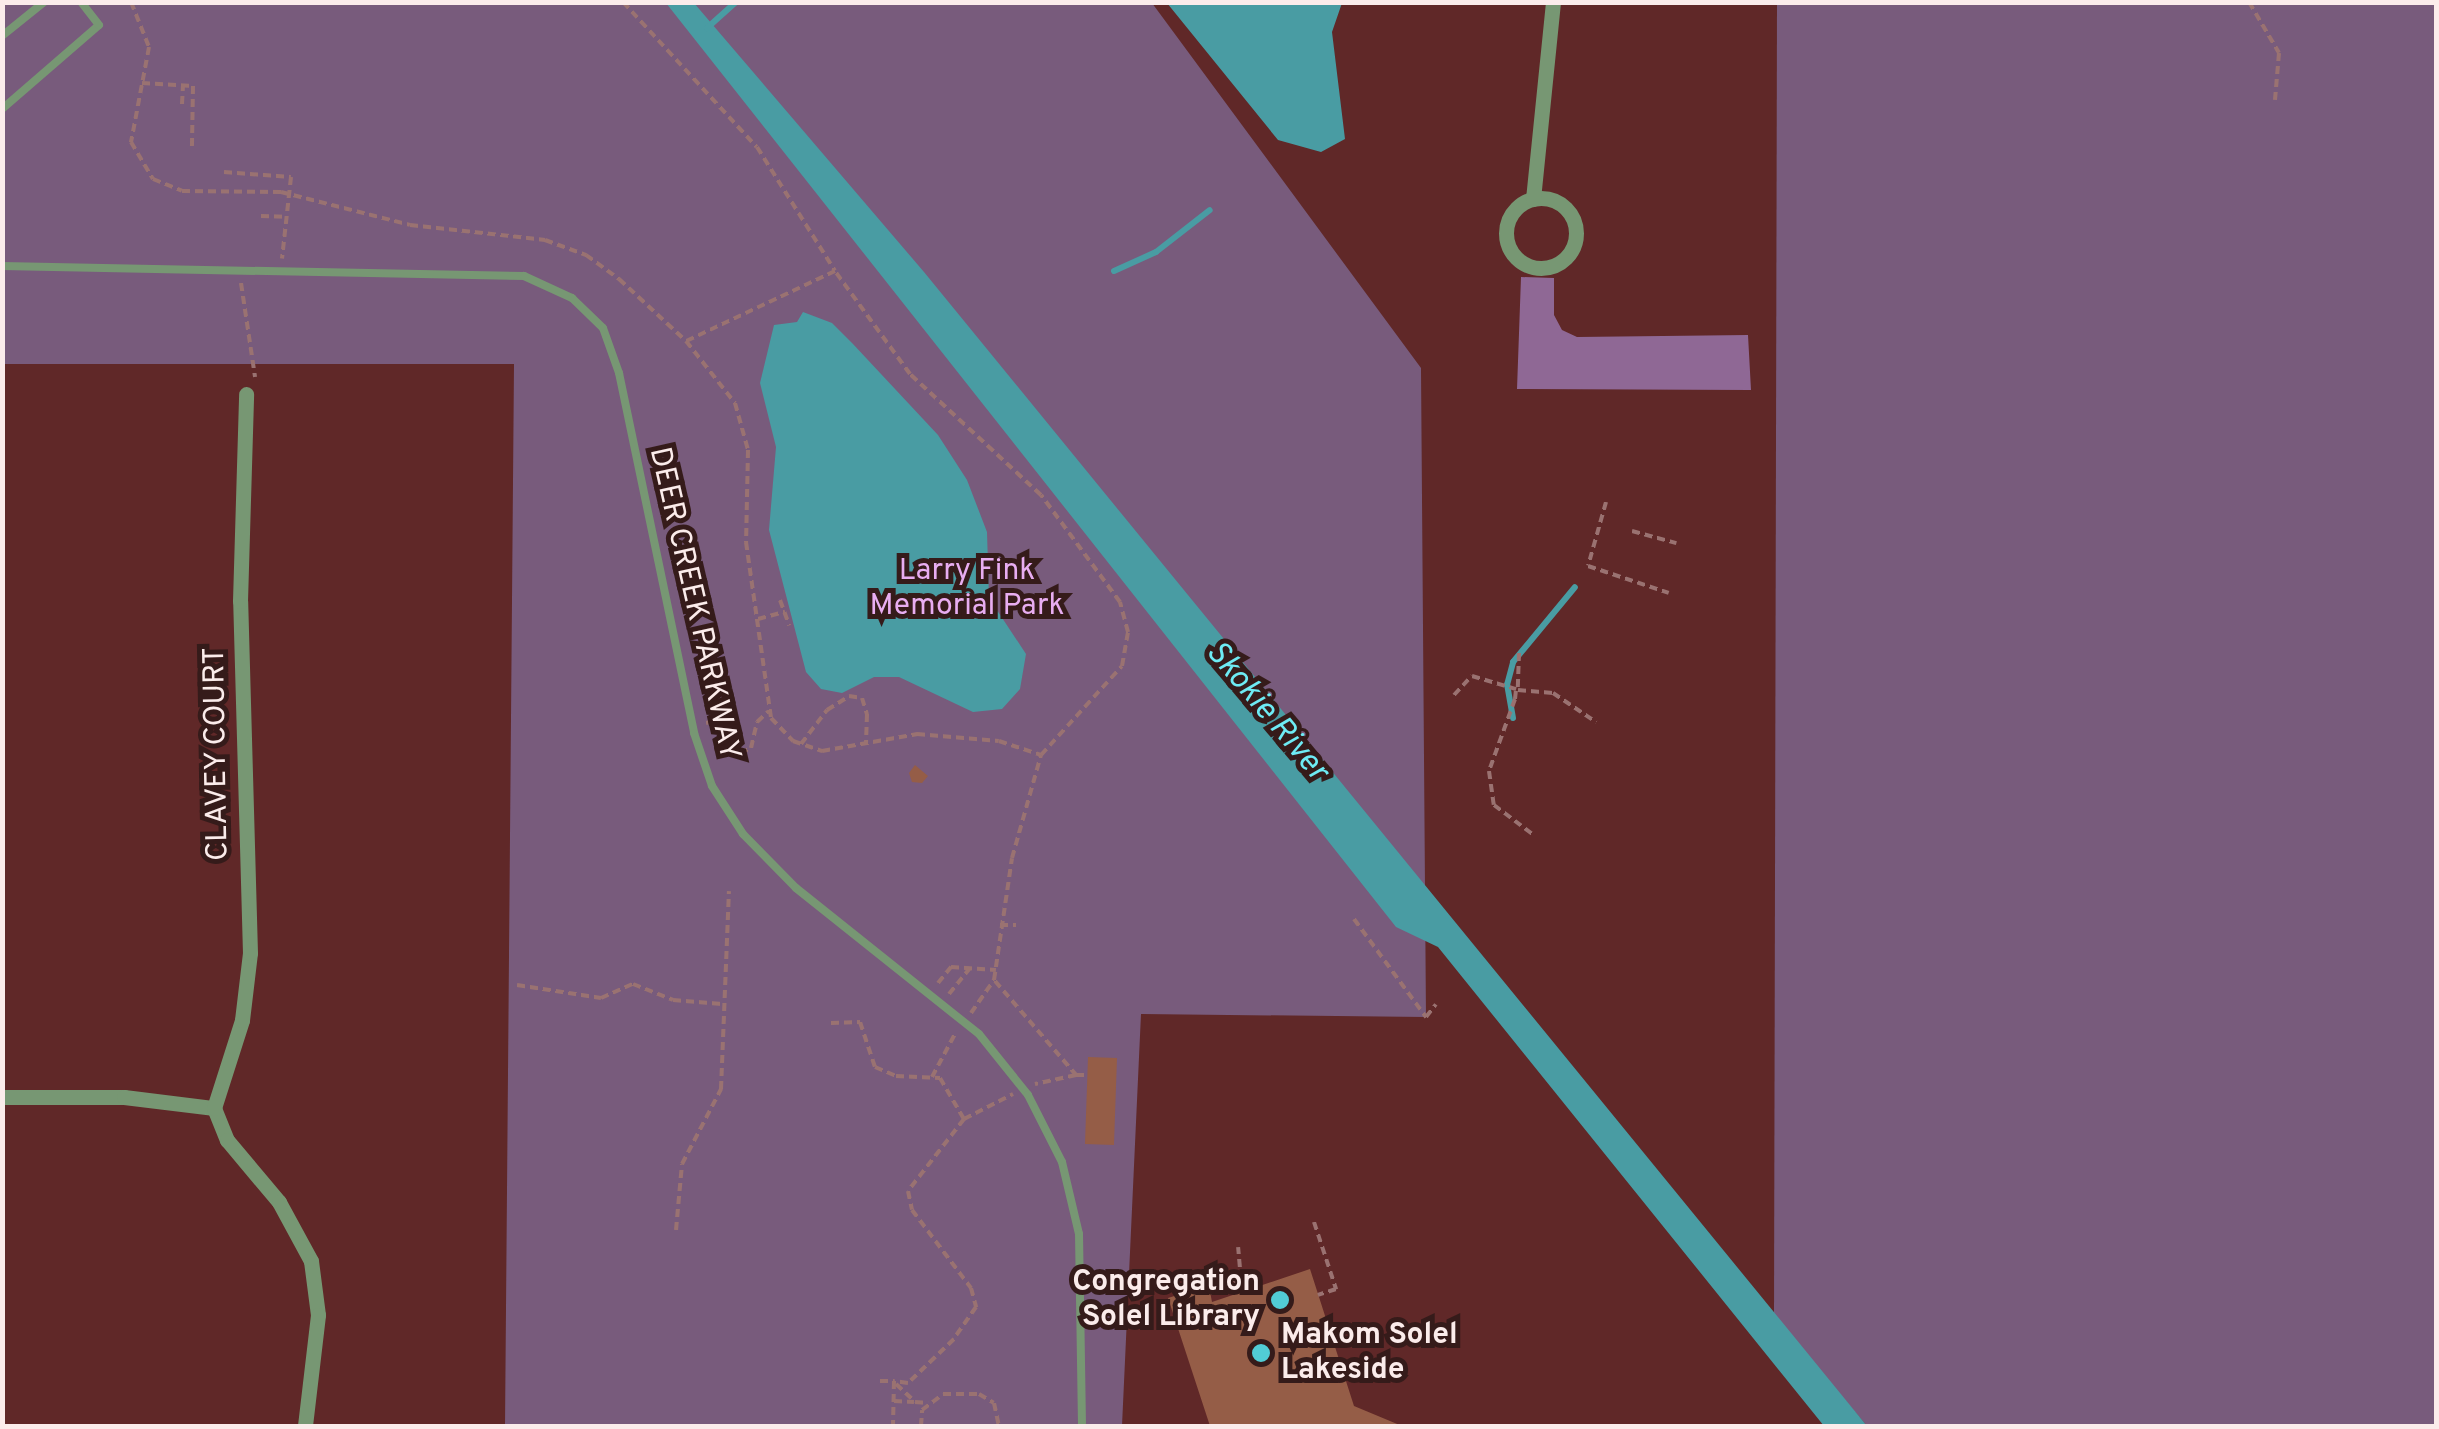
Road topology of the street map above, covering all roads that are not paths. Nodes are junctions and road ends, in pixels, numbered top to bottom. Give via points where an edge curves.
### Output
1 (44, 2) edge
2 (82, 2) edge
3 (1553, 2) edge
4 (2, 36) edge
5 (2, 110) edge
6 (1533, 199) junction
7 (2, 266) edge
8 (251, 388) road end
9 (2, 1098) edge
10 (214, 1108) junction
11 (305, 1426) edge
12 (1082, 1426) edge

1 - 4 lane
2 - 5 lane via 99,25
3 - 6 street
6 - 6 street via 1509,216 1506,240 1517,260 1550,268 1575,245 1575,222 1561,204
7 - 12 lane, DEER CREEK PARKWAY via 524,276 572,298 603,328 619,373 693,727 712,786 743,834 796,888 964,1023 1023,1089 1062,1162 1079,1234
8 - 10 street, CLAVEY COURT via 240,601 250,964 242,1020
9 - 10 street via 124,1097
10 - 11 street via 227,1140 280,1202 311,1261 318,1316

